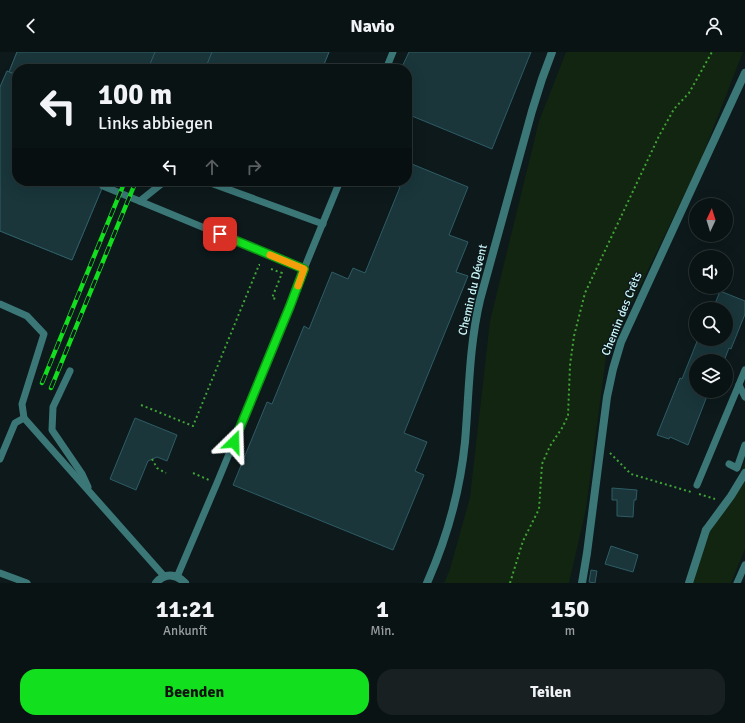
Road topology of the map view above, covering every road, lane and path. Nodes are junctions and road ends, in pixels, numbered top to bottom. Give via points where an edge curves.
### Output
1 (393, 52) edge
2 (552, 52) edge
3 (712, 52) edge
4 (388, 64) edge
5 (745, 73) edge
6 (103, 186) dead end
7 (159, 186) edge
8 (219, 186) edge
9 (338, 186) edge
10 (140, 201) junction
11 (323, 224) junction
12 (260, 265) dead end
13 (271, 269) dead end
14 (304, 269) junction
15 (276, 299) dead end
16 (0, 304) edge
17 (745, 370) edge
18 (70, 371) dead end
19 (739, 385) junction
20 (745, 397) edge
21 (141, 406) dead end
22 (24, 418) junction
23 (601, 444) junction
24 (745, 445) edge
25 (0, 459) edge
26 (152, 459) dead end
27 (729, 464) dead end
28 (166, 473) dead end
29 (193, 473) dead end
30 (745, 473) edge
31 (210, 481) dead end
32 (697, 484) dead end
33 (90, 493) junction
34 (726, 503) junction
35 (745, 565) edge
36 (0, 573) edge
37 (164, 576) junction
38 (177, 577) junction
39 (27, 583) edge
40 (156, 583) edge
41 (185, 583) edge
42 (427, 583) edge
43 (510, 583) edge
44 (582, 583) edge
45 (689, 583) edge
46 (738, 583) edge

1 - 4 lane
2 - 42 street, Chemin du Dévent via 532,111 480,300 474,330 465,444 458,488 447,530
3 - 43 path via 689,93 674,109 659,136 585,292 571,357 568,416 542,464 539,510 523,541
5 - 23 street, Chemin des Crêts via 621,342 607,397
6 - 10 lane
7 - 10 lane
8 - 11 lane
9 - 11 lane
10 - 14 lane
11 - 14 lane
12 - 21 path via 193,426
13 - 15 path via 282,273 272,298
14 - 38 lane
16 - 22 lane via 27,316 44,334 22,404
17 - 19 lane
18 - 33 lane via 53,407 52,430 82,474
19 - 20 lane
19 - 32 lane
22 - 25 lane via 15,423
22 - 33 lane
23 - 34 path via 631,474
23 - 44 street, Chemin des Crêts
24 - 27 lane via 737,468
26 - 28 path via 157,468
29 - 31 path
30 - 34 street
33 - 37 lane
34 - 45 street via 706,530
35 - 46 lane
36 - 39 lane
37 - 38 street
37 - 40 street
38 - 41 street

